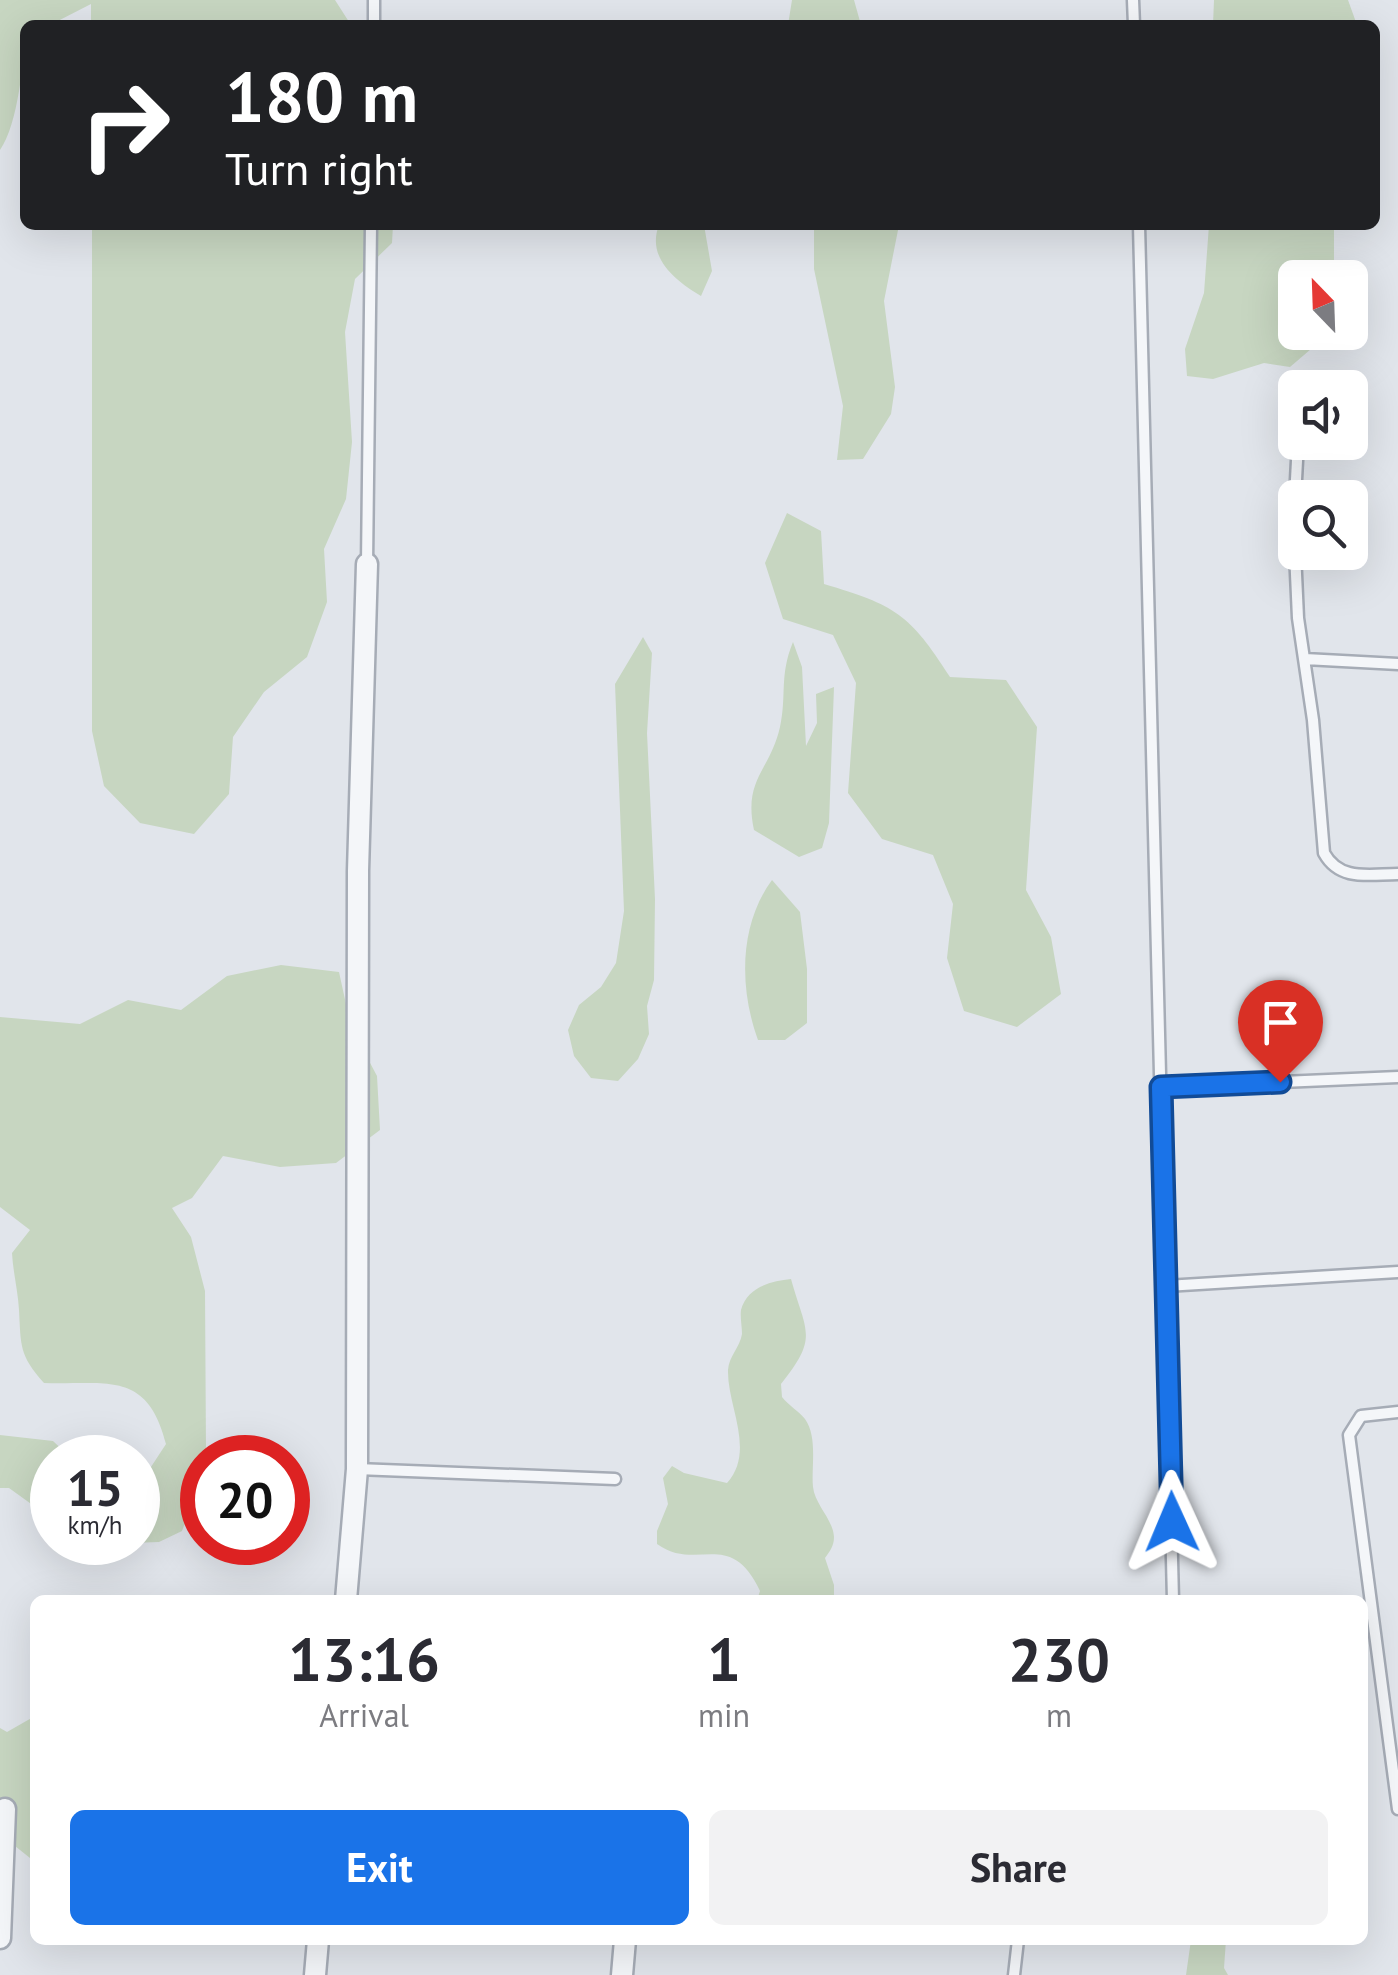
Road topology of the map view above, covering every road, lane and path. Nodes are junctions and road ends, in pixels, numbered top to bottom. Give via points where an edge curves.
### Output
1 (371, 230) edge
2 (1139, 230) edge
3 (367, 564) joint
4 (1296, 570) edge
5 (1305, 659) junction
6 (1398, 664) edge
7 (1398, 874) edge
8 (1398, 1076) edge
9 (1161, 1087) junction
10 (1398, 1272) edge
11 (1166, 1286) junction
12 (1398, 1412) edge
13 (357, 1469) junction
14 (615, 1479) dead end
15 (346, 1595) edge
16 (1174, 1595) edge
17 (1398, 1808) edge
18 (5, 1809) dead end
19 (0, 1938) edge
20 (318, 1945) edge
21 (625, 1945) edge
22 (1017, 1945) edge
23 (315, 1975) edge
24 (622, 1975) edge
25 (1014, 1975) edge

1 - 3 lane
2 - 9 lane
3 - 13 street via 358,872
4 - 5 lane
5 - 6 lane
5 - 7 lane via 1324,853 1347,874
8 - 9 lane
9 - 11 lane
10 - 11 lane
11 - 16 lane
12 - 17 lane via 1361,1416 1349,1435
13 - 14 lane
13 - 15 street
18 - 19 street
20 - 23 street
21 - 24 street
22 - 25 lane

